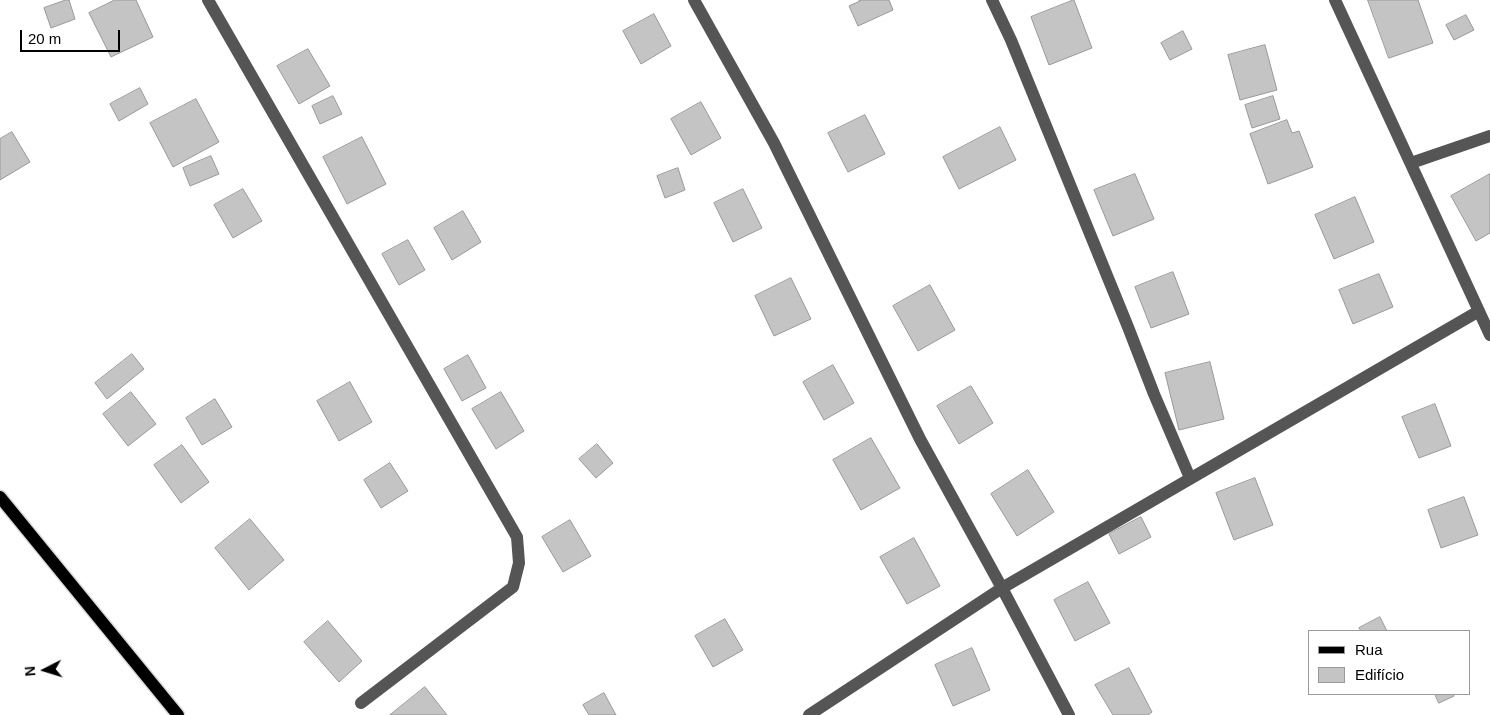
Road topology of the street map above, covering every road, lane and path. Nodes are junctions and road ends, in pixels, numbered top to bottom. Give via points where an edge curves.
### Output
1 (208, 0) edge
2 (694, 0) edge
3 (992, 0) edge
4 (1335, 0) edge
5 (1490, 136) edge
6 (1410, 163) junction
7 (1479, 312) junction
8 (1490, 335) edge
9 (1190, 478) junction
10 (0, 497) edge
11 (1002, 588) junction
12 (361, 703) dead end
13 (178, 715) edge
14 (809, 715) edge
15 (1068, 715) edge

1 - 12 street via 517,537 519,563 513,586
2 - 11 street via 774,143 920,439
3 - 9 street
4 - 6 street
5 - 6 street
6 - 7 street
7 - 8 street
7 - 9 street
9 - 11 street
10 - 13 main road
11 - 14 street
11 - 15 street

